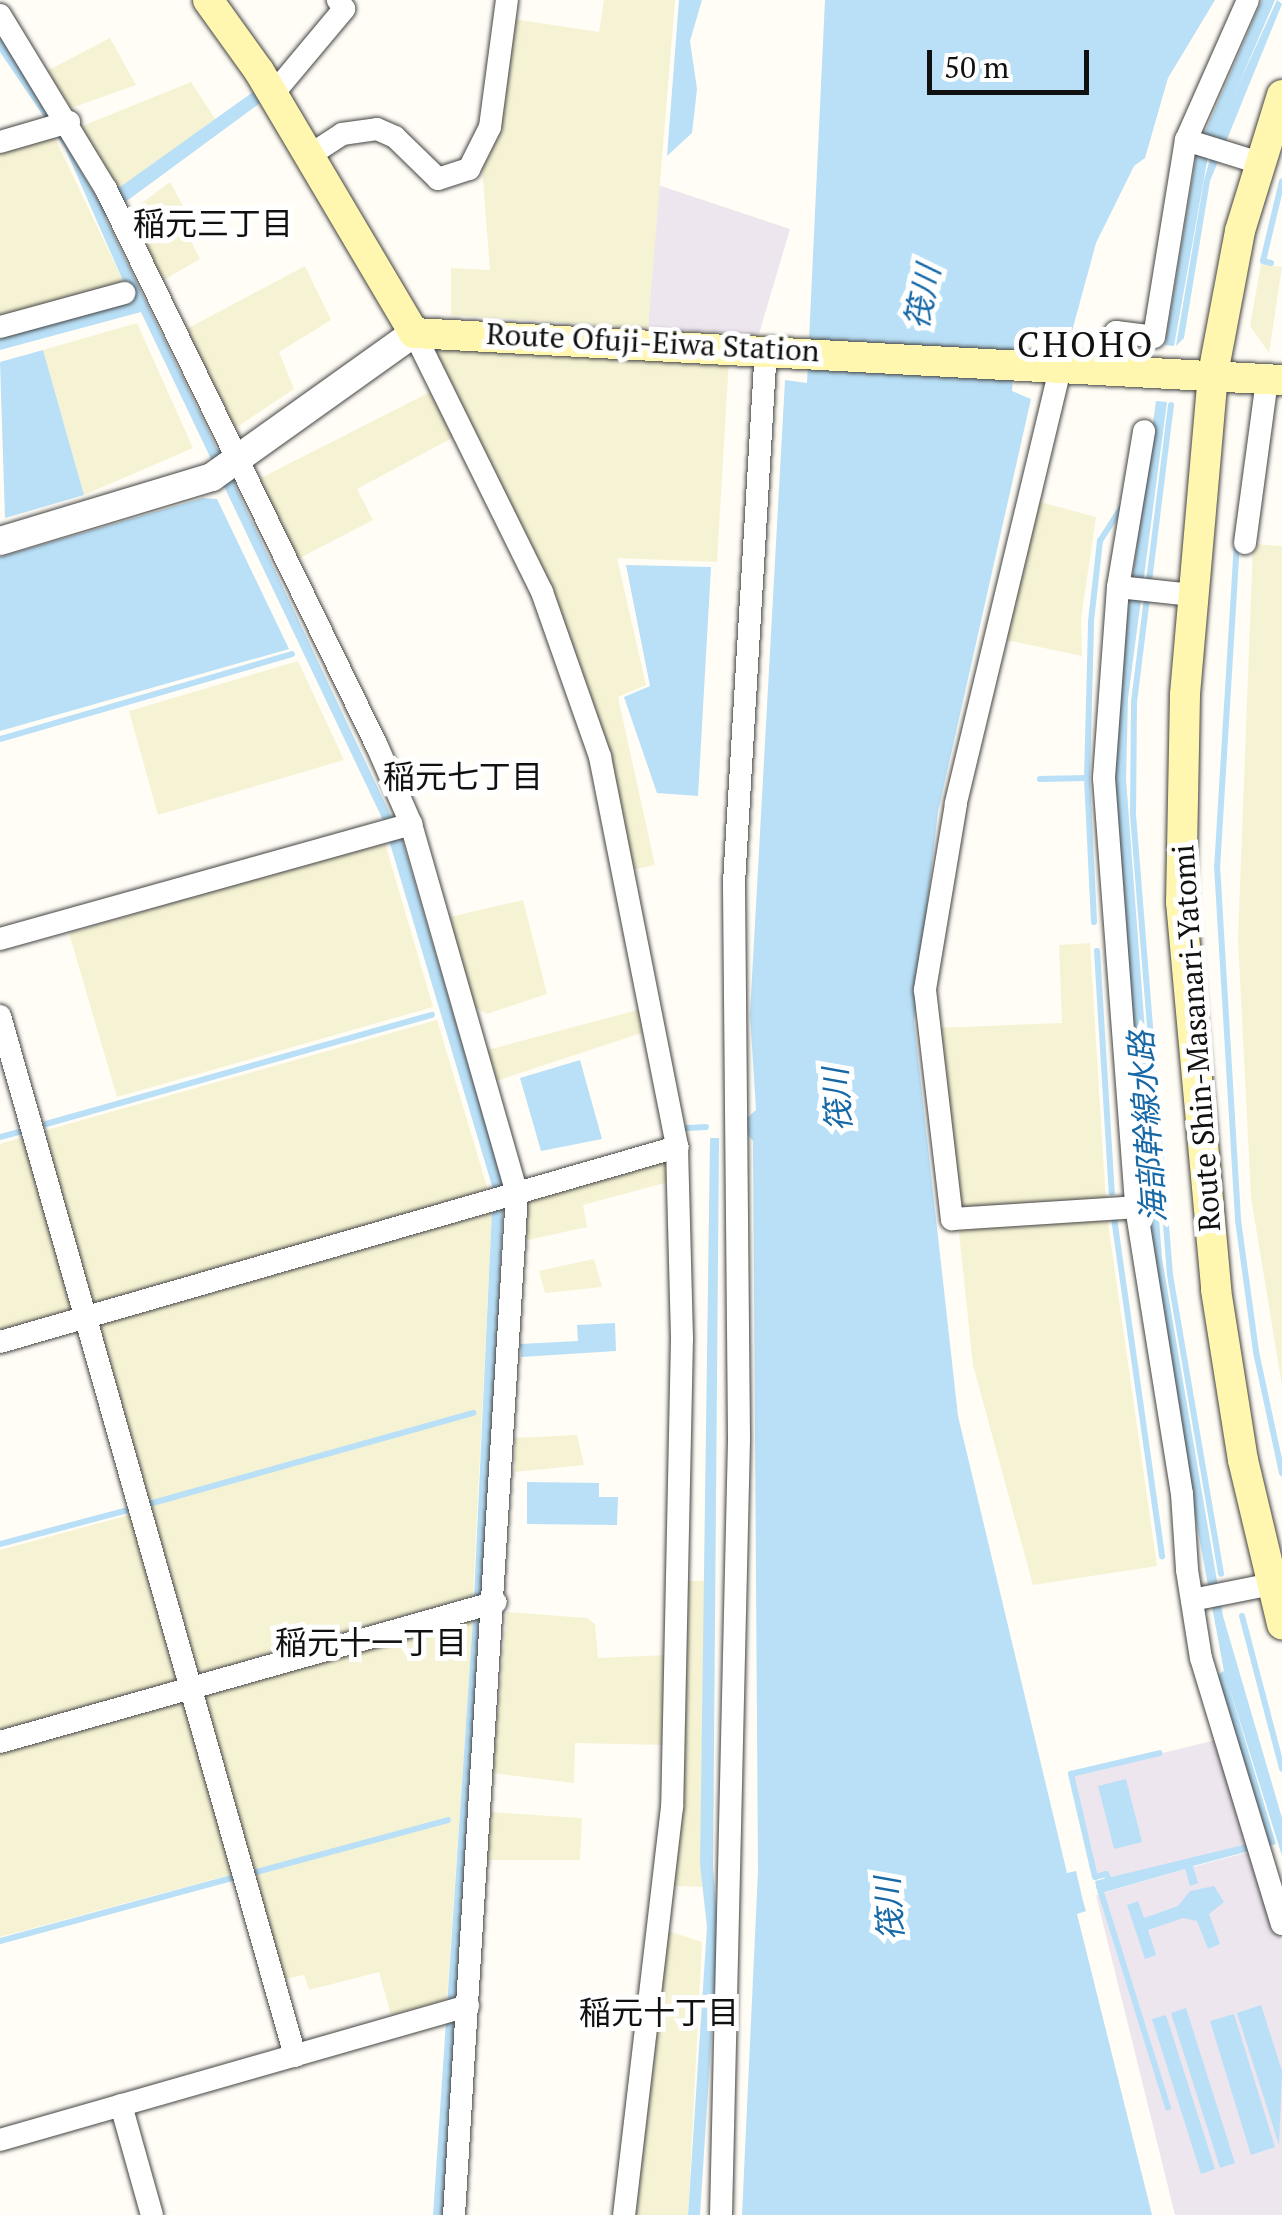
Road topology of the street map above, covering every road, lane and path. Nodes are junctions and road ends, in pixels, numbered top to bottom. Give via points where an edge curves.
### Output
1 (208, 0) edge
2 (338, 0) edge
3 (507, 0) edge
4 (1248, 0) edge
5 (0, 15) edge
6 (273, 94) junction
7 (1282, 95) edge
8 (59, 125) junction
9 (1191, 141) junction
10 (0, 142) edge
11 (310, 155) junction
12 (1249, 159) junction
13 (124, 292) dead end
14 (0, 327) edge
15 (414, 332) junction
16 (766, 348) junction
17 (1061, 366) junction
18 (1114, 368) junction
19 (1212, 374) junction
20 (1274, 380) edge
21 (1144, 430) dead end
22 (228, 467) junction
23 (0, 541) edge
24 (1245, 543) dead end
25 (1122, 588) junction
26 (1192, 595) junction
27 (399, 827) junction
28 (0, 939) edge
29 (0, 1016) edge
30 (677, 1147) junction
31 (504, 1197) junction
32 (1136, 1208) junction
33 (84, 1318) junction
34 (0, 1342) edge
35 (1276, 1583) edge
36 (1205, 1598) junction
37 (486, 1604) junction
38 (1282, 1624) edge
39 (191, 1688) junction
40 (0, 1742) edge
41 (1282, 1924) edge
42 (458, 2009) junction
43 (294, 2056) junction
44 (120, 2105) junction
45 (0, 2140) edge
46 (152, 2215) edge
47 (454, 2215) edge
48 (624, 2215) edge
49 (721, 2215) edge

1 - 6 main road
2 - 6 street via 344,9
3 - 11 street via 490,127 469,169 438,179 395,137 377,129 342,134
4 - 9 street
5 - 8 street
6 - 11 main road
7 - 12 main road, Route Shin-Masanari-Yatomi
8 - 10 street
8 - 22 street via 119,215
9 - 12 street
9 - 18 street via 1154,337 1116,332
11 - 15 main road
12 - 19 main road, Route Shin-Masanari-Yatomi
13 - 14 street
15 - 16 main road, Route Ofuji-Eiwa Station
15 - 22 street
15 - 30 street via 542,592 582,702 610,805
16 - 17 main road, Route Ofuji-Eiwa Station
16 - 49 street via 734,883 740,1437
17 - 18 main road, Route Ofuji-Eiwa Station
17 - 32 street via 956,804 925,990 952,1219
18 - 19 main road, Route Ofuji-Eiwa Station
19 - 20 main road, Route Ofuji-Eiwa Station
19 - 26 main road, Route Shin-Masanari-Yatomi
20 - 24 street
21 - 25 street
22 - 23 street
22 - 27 street
25 - 26 street
25 - 32 street via 1104,778
26 - 35 main road, Route Shin-Masanari-Yatomi via 1182,902 1198,1146 1243,1460
27 - 28 street
27 - 31 street
29 - 33 street
30 - 31 street
30 - 48 street via 682,1338 672,1807
31 - 33 street
31 - 37 street
32 - 36 street
33 - 34 street
33 - 39 street
35 - 36 street
35 - 38 main road, Route Shin-Masanari-Yatomi
36 - 41 street via 1201,1658
37 - 39 street
37 - 42 street
39 - 40 street
39 - 43 street
42 - 43 street
42 - 47 street
43 - 44 street
44 - 45 street
44 - 46 street

